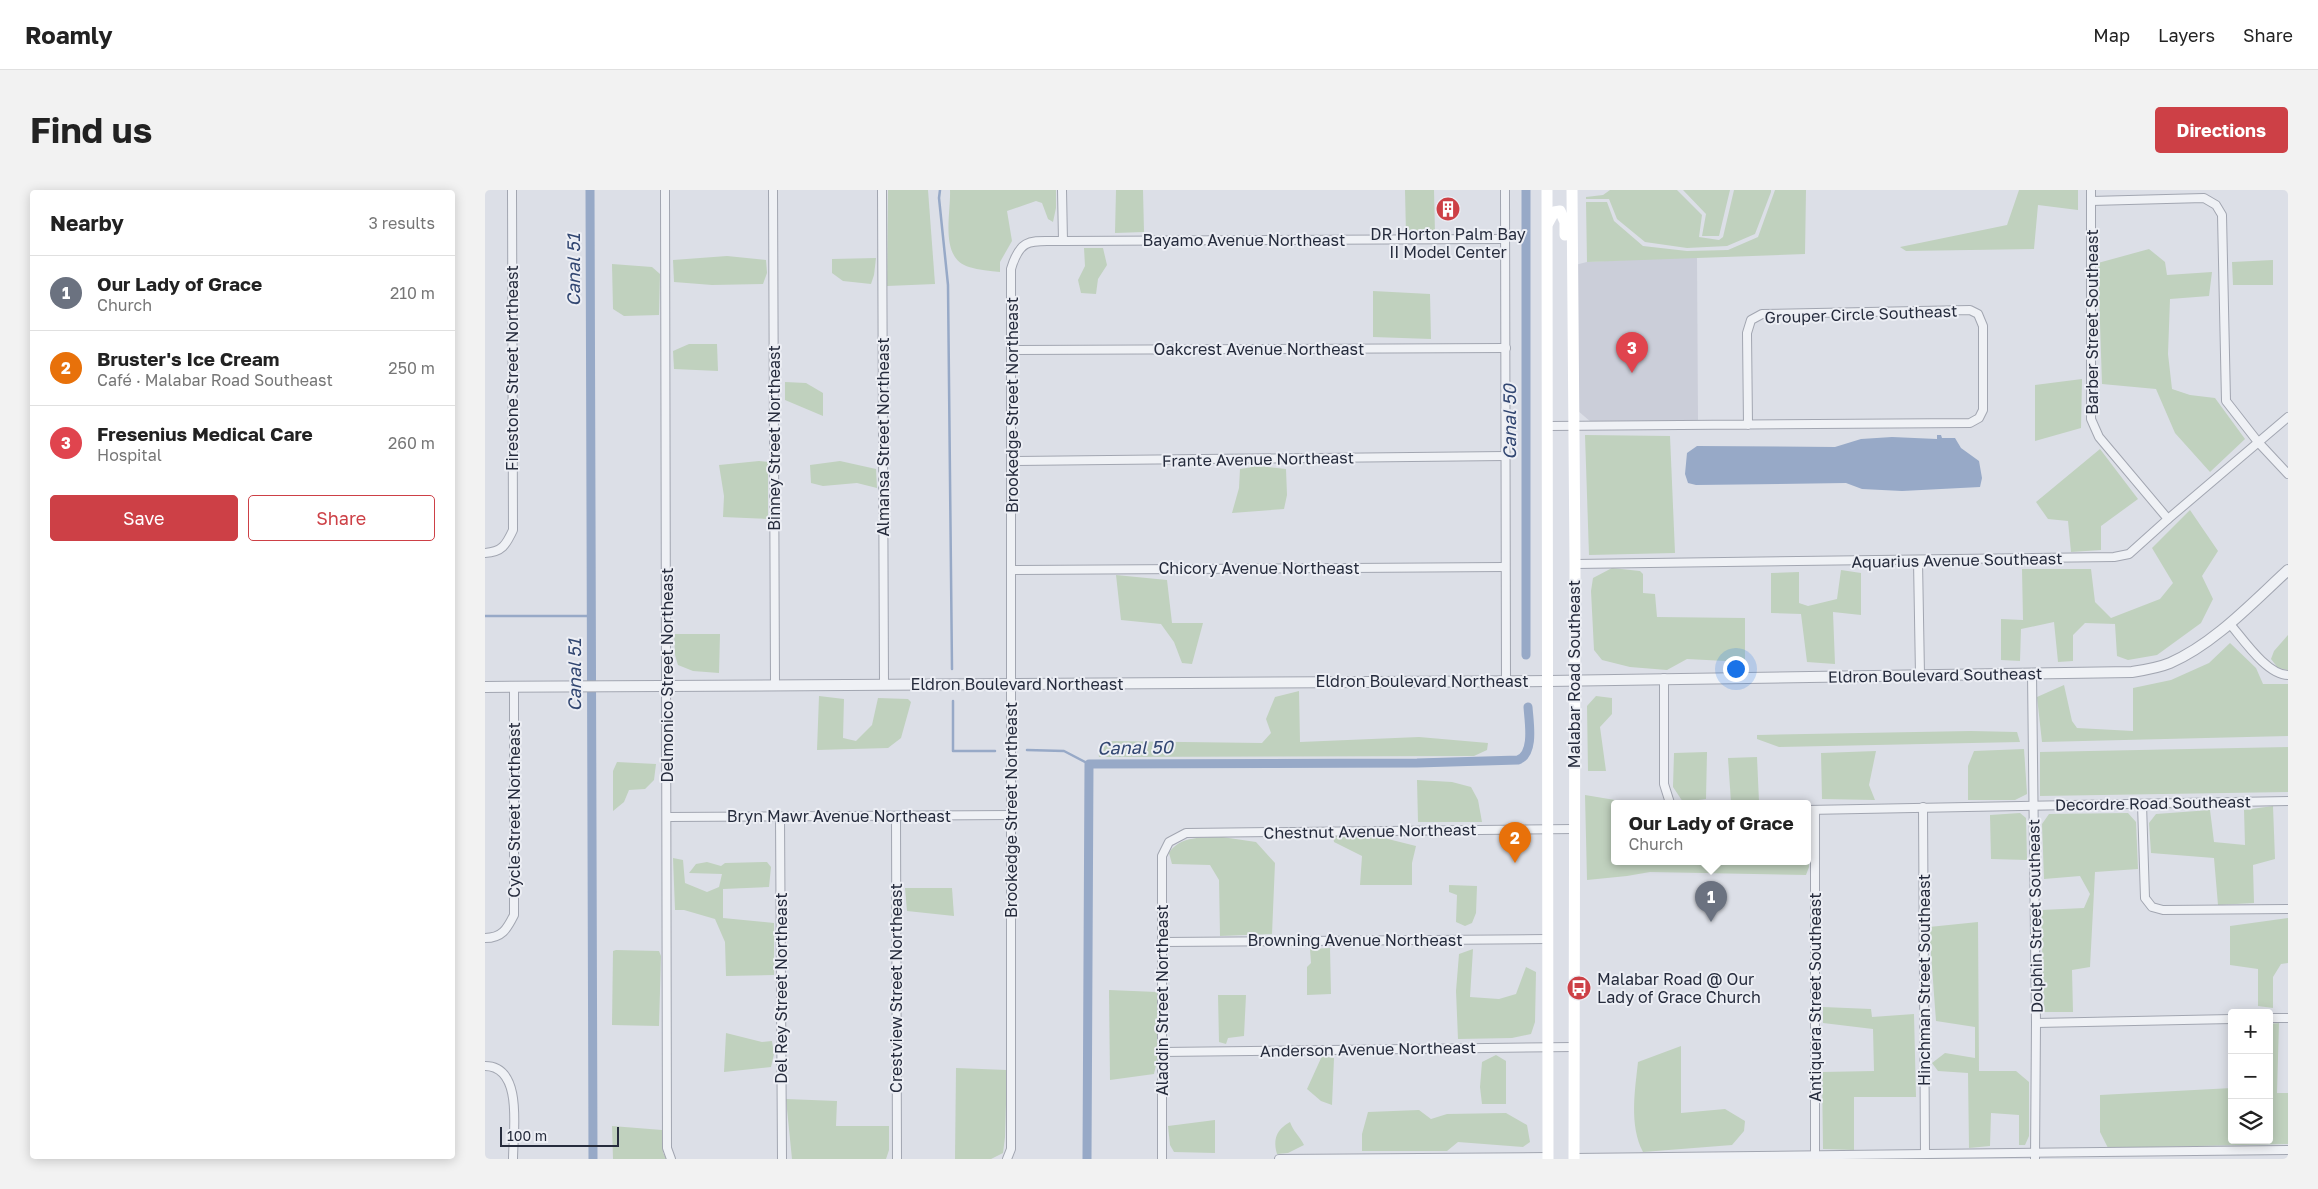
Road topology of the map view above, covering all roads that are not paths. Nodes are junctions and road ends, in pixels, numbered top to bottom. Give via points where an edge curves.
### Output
1 (512, 190) edge
2 (665, 190) edge
3 (773, 190) edge
4 (882, 190) edge
5 (1062, 190) edge
6 (1505, 190) edge
7 (1547, 190) edge
8 (1572, 190) edge
9 (2091, 190) edge
10 (2091, 201) junction
11 (1547, 224) junction
12 (1505, 239) junction
13 (1063, 241) junction
14 (1016, 251) joint
15 (1573, 305) junction
16 (1506, 348) junction
17 (1012, 350) junction
18 (2288, 417) edge
19 (1748, 425) junction
20 (1548, 426) junction
21 (1574, 426) junction
22 (2258, 442) junction
23 (1505, 456) junction
24 (1011, 461) junction
25 (2288, 474) edge
26 (2168, 518) junction
27 (485, 553) edge
28 (1918, 561) junction
29 (1575, 564) junction
30 (1505, 567) junction
31 (1012, 570) junction
32 (2288, 570) edge
33 (2230, 624) junction
34 (2032, 673) junction
35 (1920, 675) junction
36 (2288, 675) edge
37 (1664, 678) junction
38 (1574, 680) junction
39 (1506, 681) junction
40 (1549, 681) junction
41 (1011, 684) junction
42 (667, 685) junction
43 (775, 685) junction
44 (884, 685) junction
45 (514, 686) junction
46 (485, 687) edge
47 (1669, 800) edge
48 (2288, 801) edge
49 (2142, 804) junction
50 (2033, 805) junction
51 (1923, 807) junction
52 (1811, 810) edge
53 (1011, 814) junction
54 (896, 816) junction
55 (779, 817) junction
56 (667, 818) junction
57 (1574, 829) junction
58 (1547, 830) junction
59 (1169, 842) joint
60 (2288, 909) edge
61 (485, 938) edge
62 (1547, 939) junction
63 (1163, 942) junction
64 (2273, 1018) edge
65 (2288, 1018) edge
66 (2228, 1019) edge
67 (2036, 1023) junction
68 (1549, 1047) junction
69 (1574, 1047) junction
70 (1162, 1052) junction
71 (485, 1066) edge
72 (2288, 1150) edge
73 (1925, 1153) junction
74 (1815, 1154) junction
75 (2035, 1156) edge
76 (1548, 1158) edge
77 (1574, 1158) edge
78 (513, 1159) edge
79 (671, 1159) edge
80 (782, 1159) edge
81 (897, 1159) edge
82 (1007, 1159) edge
83 (1162, 1159) edge
84 (1279, 1159) edge

1 - 27 street, Firestone Street Northeast via 513,530 506,545
2 - 42 street, Delmonico Street Northeast
3 - 43 street, Binney Street Northeast
4 - 44 street, Almansa Street Northeast
5 - 13 street
6 - 12 street
7 - 11 main road, Malabar Road Southeast
8 - 15 main road, Malabar Road Southeast
9 - 10 street, Barber Street Southeast
10 - 22 street via 2204,198 2216,205 2222,215 2226,401
10 - 26 street, Barber Street Southeast via 2091,419 2099,437
11 - 15 main road via 1554,212 1563,214 1565,283
11 - 20 main road, Malabar Road Southeast
12 - 13 street, Bayamo Avenue Northeast
12 - 16 street
13 - 14 street, Bayamo Avenue Northeast via 1027,242
14 - 17 street, Brookedge Street Northeast via 1011,268
15 - 21 main road, Malabar Road Southeast
16 - 17 street, Oakcrest Avenue Northeast
16 - 23 street
17 - 24 street, Brookedge Street Northeast
18 - 22 street, Aquarius Avenue Southeast
19 - 19 street, Grouper Circle Southeast via 1970,423 1979,418 1983,410 1983,326 1979,314 1969,310 1762,314 1751,320 1747,333
19 - 21 street, Grouper Circle Southeast
20 - 21 street, Grouper Circle Southeast
20 - 40 main road, Malabar Road Southeast
21 - 29 main road, Malabar Road Southeast
22 - 25 street
22 - 26 street, Aquarius Avenue Southeast
23 - 24 street, Frante Avenue Northeast
23 - 30 street
24 - 31 street, Brookedge Street Northeast
26 - 28 street, Aquarius Avenue Southeast via 2129,554 2114,557
28 - 29 street, Aquarius Avenue Southeast
28 - 35 street
29 - 38 main road, Malabar Road Southeast
30 - 31 street, Chicory Avenue Northeast
30 - 39 street
31 - 41 street, Brookedge Street Northeast
32 - 33 street, Eldron Boulevard Southeast
33 - 34 street, Eldron Boulevard Southeast via 2171,663 2156,668 2132,672
33 - 36 street via 2267,666
34 - 35 street, Eldron Boulevard Southeast
34 - 50 street, Dolphin Street Southeast
35 - 37 street, Eldron Boulevard Southeast
37 - 38 street, Eldron Boulevard Southeast
37 - 47 street via 1664,784
38 - 40 street, Eldron Boulevard Southeast
38 - 57 main road, Malabar Road Southeast
39 - 40 street, Eldron Boulevard Northeast
39 - 41 street, Eldron Boulevard Northeast
40 - 58 main road, Malabar Road Southeast
41 - 44 street, Eldron Boulevard Northeast
41 - 53 street, Brookedge Street Northeast
42 - 43 street, Eldron Boulevard Northeast
42 - 45 street, Eldron Boulevard Northeast
42 - 56 street, Delmonico Street Northeast
43 - 44 street, Eldron Boulevard Northeast
45 - 46 street, Eldron Boulevard Northeast
45 - 61 street, Cycle Street Northeast via 514,915 506,931 495,938
48 - 49 street, Decordre Road Southeast
49 - 50 street, Decordre Road Southeast
49 - 60 street via 2145,898 2152,907 2163,910
50 - 51 street, Decordre Road Southeast
50 - 67 street, Dolphin Street Southeast
51 - 52 street, Decordre Road Southeast
51 - 73 street, Hinchman Street Southeast
52 - 74 street, Antiquera Street Southeast
53 - 54 street, Bryn Mawr Avenue Northeast
53 - 82 street, Brookedge Street Northeast via 1011,1149
54 - 55 street, Bryn Mawr Avenue Northeast
54 - 81 street, Crestview Street Northeast
55 - 56 street, Bryn Mawr Avenue Northeast
55 - 80 street, Del Rey Street Northeast
56 - 79 street, Delmonico Street Northeast via 667,1148
57 - 58 street, Chestnut Avenue Northeast
57 - 69 main road, Malabar Road Southeast
58 - 59 street, Chestnut Avenue Northeast via 1186,833
58 - 62 main road, Malabar Road Southeast
59 - 63 street, Aladdin Street Northeast via 1162,856
62 - 63 street, Browning Avenue Northeast
62 - 68 main road, Malabar Road Southeast
63 - 70 street, Aladdin Street Northeast
64 - 65 street
66 - 67 street
67 - 75 street, Dolphin Street Southeast
68 - 69 street, Anderson Avenue Northeast
68 - 70 street, Anderson Avenue Northeast
68 - 76 main road, Malabar Road Southeast
69 - 77 main road, Malabar Road Southeast
70 - 83 street, Aladdin Street Northeast
71 - 78 street via 505,1073 514,1091
72 - 75 street
73 - 74 street
73 - 75 street
74 - 77 street
76 - 84 street

